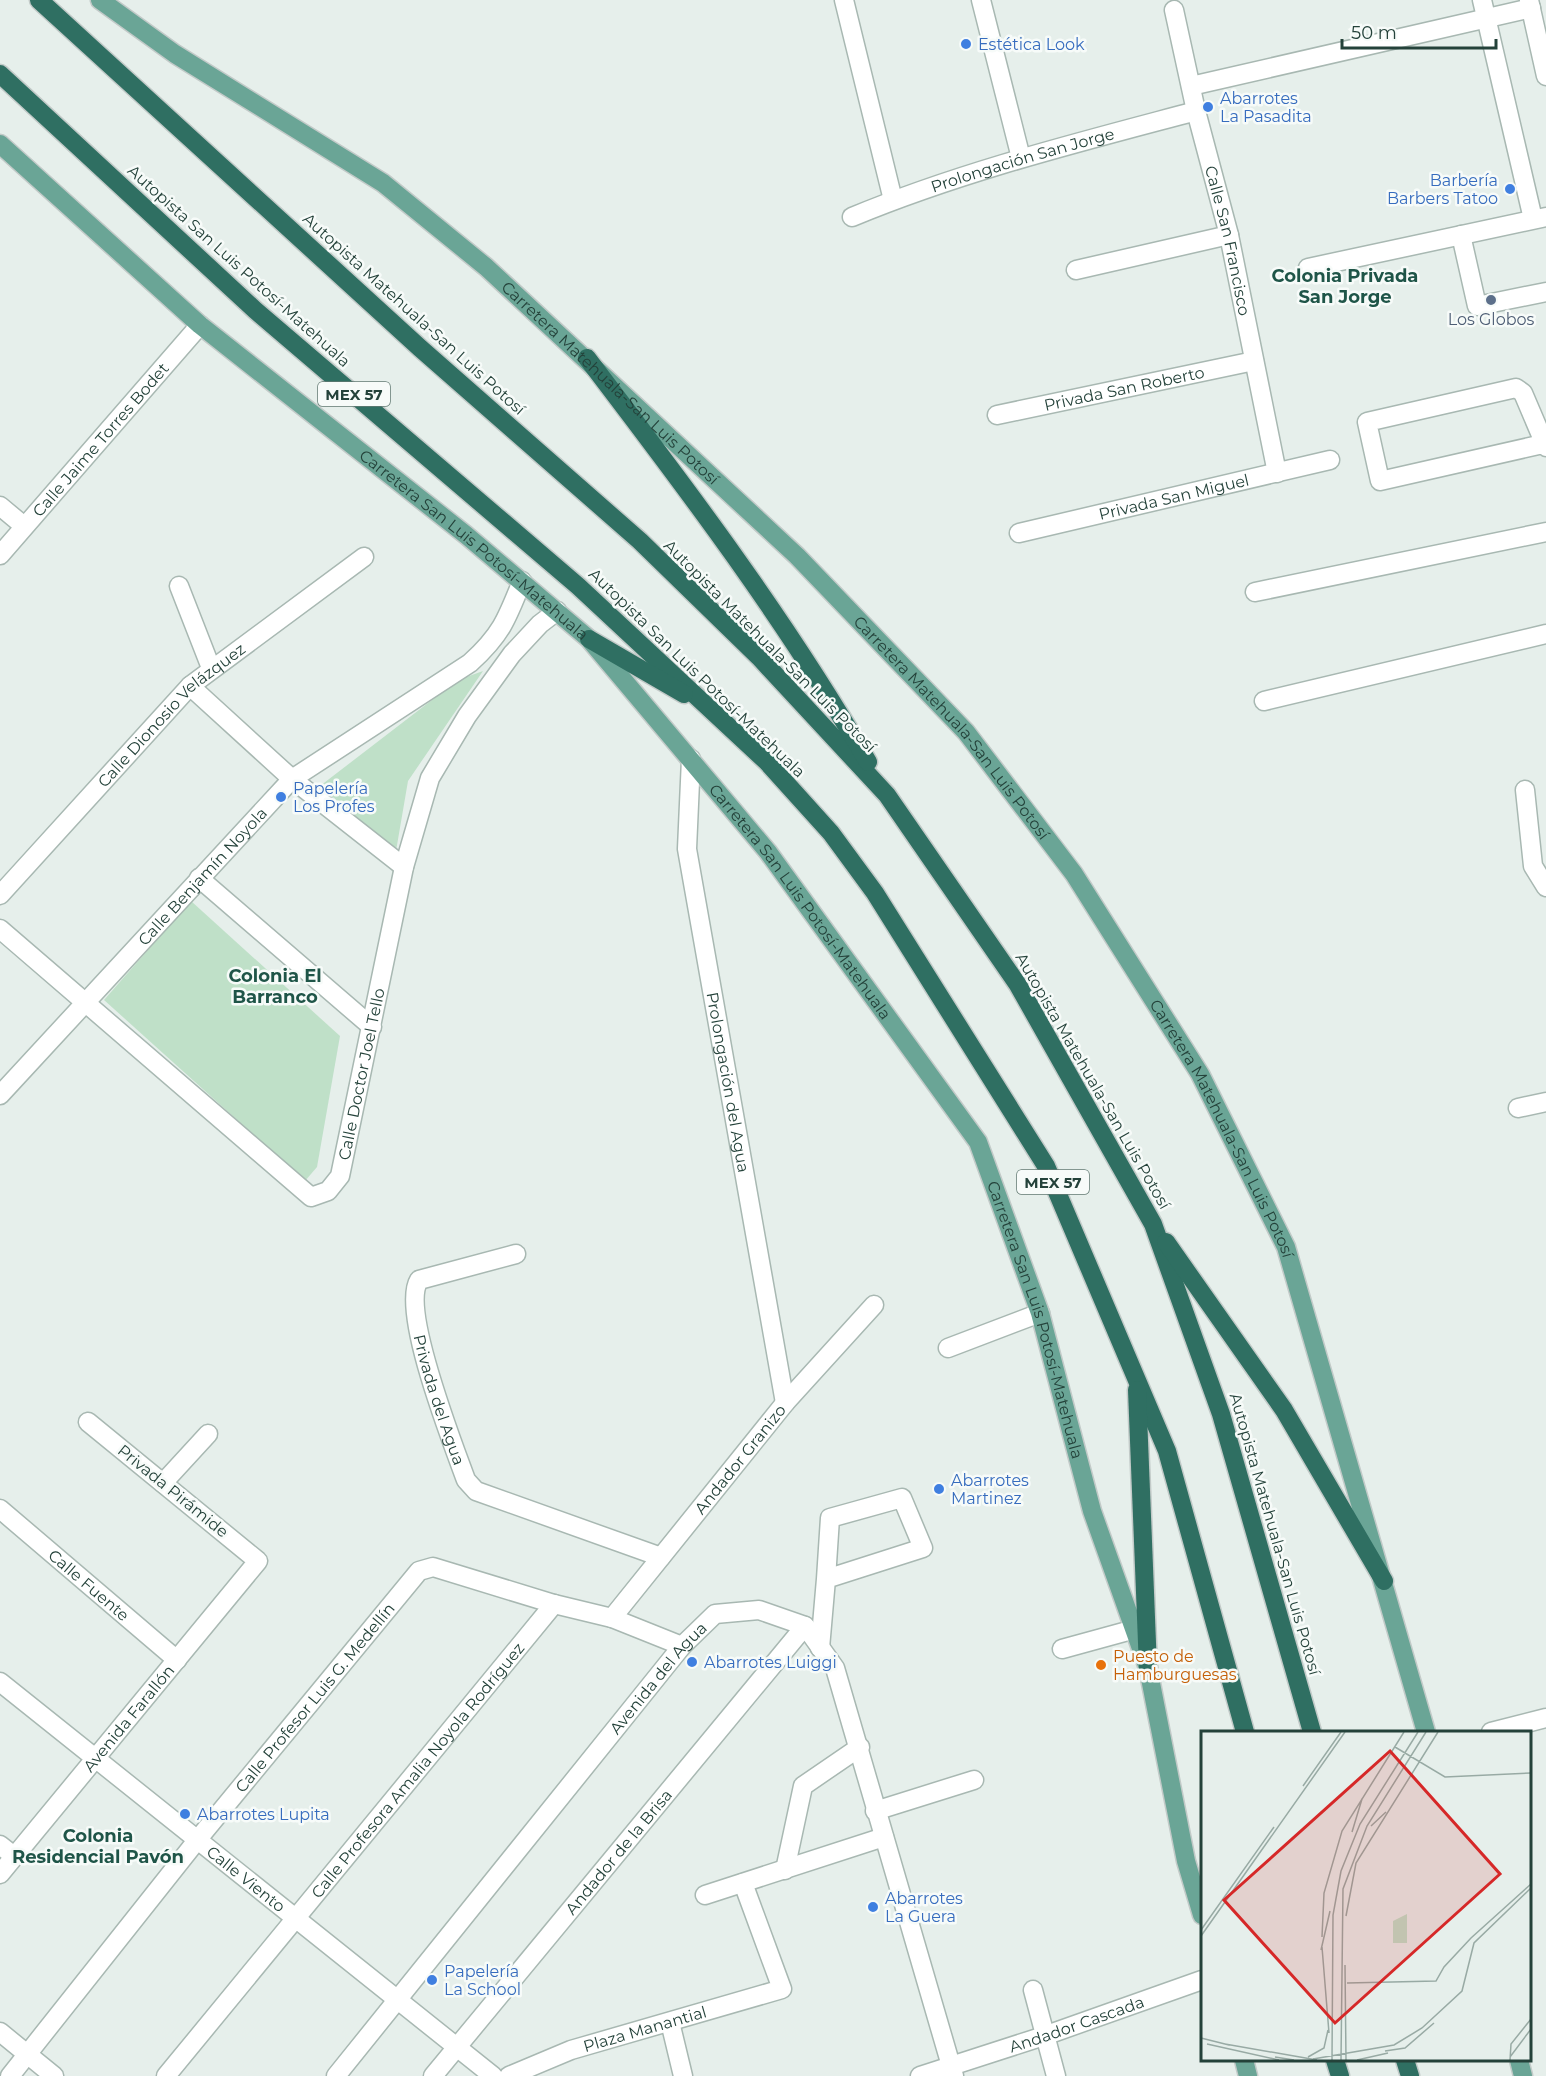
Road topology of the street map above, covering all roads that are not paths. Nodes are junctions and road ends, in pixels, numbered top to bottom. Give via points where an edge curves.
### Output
1 (39, 0) edge
2 (100, 0) edge
3 (844, 0) edge
4 (981, 0) edge
5 (1530, 4) edge
6 (1484, 9) edge
7 (1174, 10) dead end
8 (0, 74) edge
9 (1546, 76) edge
10 (1191, 86) junction
11 (1196, 111) junction
12 (0, 144) edge
13 (0, 155) edge
14 (1021, 158) junction
15 (45, 186) junction
16 (892, 200) junction
17 (852, 217) dead end
18 (1540, 218) edge
19 (1229, 235) junction
20 (1461, 235) junction
21 (1308, 268) dead end
22 (1076, 270) dead end
23 (1546, 292) edge
24 (200, 325) junction
25 (587, 358) junction
26 (1254, 361) junction
27 (997, 414) dead end
28 (1544, 446) edge
29 (1330, 460) dead end
30 (1276, 472) junction
31 (0, 506) edge
32 (24, 526) junction
33 (1546, 532) edge
34 (1019, 533) dead end
35 (0, 555) edge
36 (364, 557) dead end
37 (522, 581) junction
38 (179, 586) dead end
39 (1255, 592) dead end
40 (557, 611) junction
41 (1546, 634) edge
42 (589, 639) junction
43 (211, 668) junction
44 (190, 686) junction
45 (1264, 701) dead end
46 (712, 710) junction
47 (691, 759) junction
48 (292, 779) junction
49 (1525, 790) dead end
50 (888, 795) junction
51 (404, 867) junction
52 (200, 878) junction
53 (1546, 887) edge
54 (0, 895) edge
55 (0, 929) edge
56 (85, 1002) junction
57 (372, 1027) junction
58 (0, 1095) edge
59 (1546, 1102) edge
60 (1518, 1108) dead end
61 (1153, 1224) junction
62 (516, 1254) dead end
63 (874, 1305) dead end
64 (1040, 1312) junction
65 (948, 1348) dead end
66 (1136, 1380) junction
67 (785, 1403) junction
68 (88, 1422) dead end
69 (208, 1434) dead end
70 (163, 1483) junction
71 (0, 1509) edge
72 (661, 1557) junction
73 (258, 1561) joint
74 (826, 1579) junction
75 (1384, 1581) junction
76 (554, 1604) junction
77 (612, 1618) junction
78 (805, 1626) junction
79 (1135, 1629) junction
80 (682, 1646) junction
81 (820, 1648) junction
82 (1062, 1649) dead end
83 (177, 1660) junction
84 (1149, 1668) junction
85 (0, 1682) edge
86 (1546, 1718) edge
87 (1245, 1731) edge
88 (1312, 1731) edge
89 (1426, 1731) edge
90 (1495, 1731) edge
91 (860, 1747) junction
92 (95, 1758) junction
93 (974, 1780) dead end
94 (875, 1811) junction
95 (884, 1837) junction
96 (198, 1839) junction
97 (0, 1845) edge
98 (14, 1856) junction
99 (785, 1870) junction
100 (0, 1874) edge
101 (743, 1883) junction
102 (705, 1895) dead end
103 (1201, 1909) edge
104 (294, 1917) junction
105 (1201, 1981) edge
106 (1033, 1990) dead end
107 (398, 2001) junction
108 (670, 2022) junction
109 (0, 2032) edge
110 (1044, 2036) junction
111 (455, 2048) junction
112 (27, 2055) junction
113 (1244, 2061) edge
114 (1335, 2061) edge
115 (1405, 2061) edge
116 (1519, 2061) edge
117 (953, 2072) edge
118 (9, 2076) edge
119 (54, 2076) edge
120 (166, 2076) edge
121 (336, 2076) edge
122 (432, 2076) edge
123 (493, 2076) edge
124 (509, 2076) edge
125 (683, 2076) edge
126 (920, 2076) edge
127 (1056, 2076) edge
128 (1248, 2076) edge
129 (1340, 2076) edge
130 (1410, 2076) edge
131 (1523, 2076) edge

1 - 50 highway, Autopista Matehuala-San Luis Potosí via 420,348 640,541 759,657
2 - 25 main road, Carretera Matehuala-San Luis Potosí via 175,54 383,183 486,267
3 - 16 street
4 - 14 street
5 - 6 street
5 - 9 street
6 - 10 street
6 - 18 street
7 - 10 street, Calle San Francisco
8 - 46 highway, Autopista San Luis Potosí-Matehuala / MEX 57 via 255,310 578,586
10 - 11 street, Calle San Francisco
11 - 14 street, Prolongación San Jorge
11 - 19 street, Calle San Francisco
12 - 15 main road, Carretera San Luis Potosí-Matehuala
13 - 15 main road
14 - 16 street, Prolongación San Jorge
15 - 24 main road, Carretera San Luis Potosí-Matehuala
16 - 17 street, Prolongación San Jorge
18 - 20 street
19 - 22 street
19 - 26 street, Calle San Francisco
20 - 21 street
20 - 23 street via 1477,306
24 - 32 street, Calle Jaime Torres Bodet
24 - 37 main road, Carretera San Luis Potosí-Matehuala
25 - 50 highway via 772,609
25 - 75 main road, Carretera Matehuala-San Luis Potosí via 797,556 966,732 1074,874 1200,1074 1286,1247
26 - 27 street, Privada San Roberto
26 - 30 street, Calle San Francisco
28 - 28 street via 1523,393 1516,388 1367,422 1380,481
29 - 30 street, Privada San Miguel
30 - 34 street, Privada San Miguel
31 - 32 street
32 - 35 street, Calle Jaime Torres Bodet
33 - 39 street
36 - 43 street, Calle Dionosio Velázquez
37 - 40 main road, Carretera San Luis Potosí-Matehuala
37 - 48 street, Calle Benjamín Noyola via 504,627 470,663
38 - 43 street
40 - 42 main road, Carretera San Luis Potosí-Matehuala
40 - 51 street, Calle Doctor Joel Tello via 525,638 467,716 430,778
41 - 45 street
42 - 46 highway
42 - 47 main road, Carretera San Luis Potosí-Matehuala
43 - 44 street, Calle Dionosio Velázquez
44 - 48 street
44 - 54 street, Calle Dionosio Velázquez
46 - 66 highway, Autopista San Luis Potosí-Matehuala / MEX 57 via 767,762 831,832 875,893 1046,1166
47 - 64 main road, Carretera San Luis Potosí-Matehuala via 775,861 978,1142
47 - 67 street, Prolongación del Agua via 687,849
48 - 51 street
48 - 52 street, Calle Benjamín Noyola
49 - 53 street via 1533,866
50 - 61 highway, Autopista Matehuala-San Luis Potosí via 1018,985
51 - 57 street, Calle Doctor Joel Tello
52 - 56 street, Calle Benjamín Noyola
52 - 57 street
55 - 56 street, Calle Doctor Joel Tello
56 - 57 street, Calle Doctor Joel Tello via 311,1197 328,1191 340,1176
56 - 58 street, Calle Benjamín Noyola
59 - 60 street
61 - 75 highway via 1284,1410
61 - 88 highway, Autopista Matehuala-San Luis Potosí via 1221,1414
62 - 72 street, Privada del Agua via 419,1280 413,1293 430,1379 466,1480 476,1491
63 - 67 street, Andador Granizo
64 - 65 street
64 - 79 main road, Carretera San Luis Potosí-Matehuala via 1092,1511
66 - 84 highway
66 - 87 highway, Autopista San Luis Potosí-Matehuala / MEX 57 via 1167,1451
67 - 72 street, Andador Granizo
68 - 70 street, Privada Pirámide
69 - 70 street
70 - 73 street, Privada Pirámide
71 - 83 street, Calle Fuente
72 - 77 street, Andador Granizo
73 - 83 street, Avenida Farallón
74 - 74 street via 923,1548 902,1498 830,1518
74 - 81 street
75 - 89 main road, Carretera Matehuala-San Luis Potosí
76 - 77 street
76 - 96 street, Calle Profesor Luis G. Medellín via 433,1567 419,1571
76 - 104 street, Calle Profesora Amalia Noyola Rodríguez
77 - 80 street
78 - 80 street, Avenida del Agua via 759,1610 715,1614
78 - 81 street
78 - 111 street, Andador de la Brisa
79 - 82 street
79 - 84 main road, Carretera San Luis Potosí-Matehuala
80 - 107 street, Avenida del Agua
81 - 91 street via 835,1668
83 - 92 street, Avenida Farallón
84 - 103 main road, Carretera San Luis Potosí-Matehuala via 1186,1861
85 - 92 street, Calle Viento
86 - 90 street
91 - 94 street
91 - 99 street via 803,1786
92 - 96 street, Calle Viento
92 - 98 street, Avenida Farallón
93 - 94 street
94 - 95 street
95 - 99 street
95 - 117 street
96 - 104 street, Calle Viento
96 - 112 street, Calle Profesor Luis G. Medellín
97 - 98 street
98 - 100 street, Avenida Farallón
99 - 101 street
101 - 102 street
101 - 108 street, Plaza Manantial via 782,1989
104 - 107 street, Calle Viento
104 - 120 street, Calle Profesora Amalia Noyola Rodríguez
105 - 110 street, Andador Cascada
106 - 110 street
107 - 111 street, Calle Viento
107 - 121 street, Avenida del Agua
108 - 124 street, Plaza Manantial via 571,2050
108 - 125 street
109 - 112 street
110 - 117 street, Andador Cascada
110 - 127 street
111 - 122 street, Andador de la Brisa
111 - 123 street, Calle Viento
112 - 118 street, Calle Profesor Luis G. Medellín
112 - 119 street
113 - 128 main road
114 - 129 highway
115 - 130 highway
116 - 131 main road
117 - 126 street, Andador Cascada

